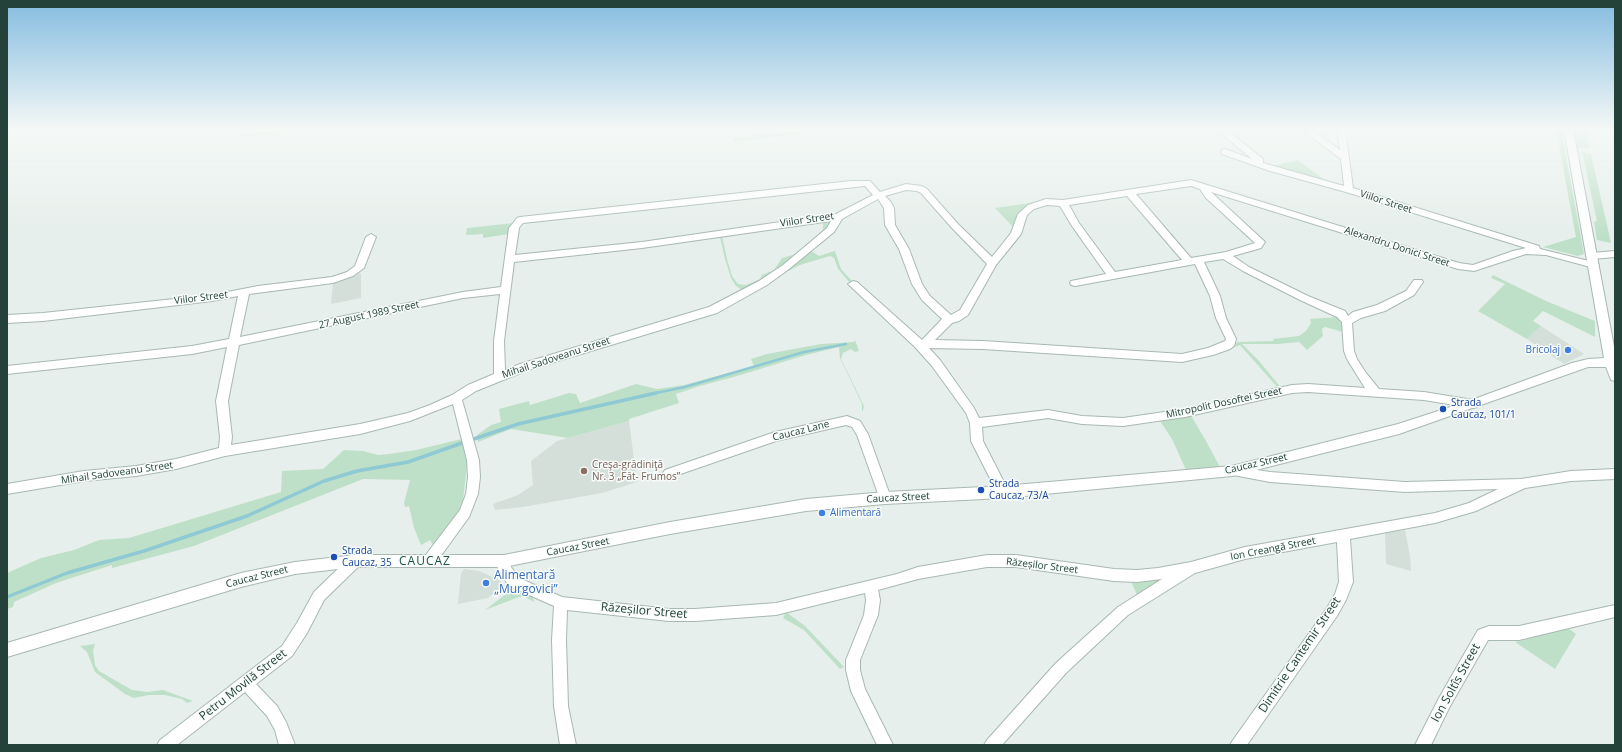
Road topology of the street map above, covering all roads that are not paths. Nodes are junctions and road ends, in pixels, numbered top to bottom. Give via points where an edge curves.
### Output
1 (1261, 164) edge
2 (1265, 164) edge
3 (1347, 164) edge
4 (1575, 164) edge
5 (1267, 166) junction
6 (1203, 186) junction
7 (1350, 190) junction
8 (1129, 192) junction
9 (879, 196) junction
10 (1063, 203) junction
11 (838, 216) junction
12 (371, 237) dead end
13 (1546, 252) junction
14 (1615, 254) edge
15 (1226, 255) junction
16 (510, 259) junction
17 (1593, 260) junction
18 (1194, 261) junction
19 (992, 263) junction
20 (1113, 276) junction
21 (1418, 282) dead end
22 (1075, 283) dead end
23 (853, 284) dead end
24 (506, 290) junction
25 (244, 292) junction
26 (7, 319) edge
27 (948, 320) junction
28 (1347, 321) junction
29 (233, 343) junction
30 (922, 344) junction
31 (1611, 362) junction
32 (7, 370) edge
33 (500, 376) junction
34 (1615, 377) edge
35 (1374, 392) junction
36 (456, 398) junction
37 (1473, 404) junction
38 (976, 423) junction
39 (225, 451) junction
40 (1232, 471) junction
41 (669, 473) dead end
42 (1615, 474) edge
43 (1523, 483) junction
44 (7, 489) edge
45 (1003, 492) junction
46 (885, 498) junction
47 (1343, 536) junction
48 (430, 560) junction
49 (355, 561) junction
50 (504, 561) junction
51 (1191, 568) junction
52 (871, 586) junction
53 (561, 603) junction
54 (1615, 611) edge
55 (7, 650) edge
56 (245, 682) junction
57 (165, 745) edge
58 (287, 745) edge
59 (568, 745) edge
60 (885, 745) edge
61 (992, 745) edge
62 (1238, 745) edge
63 (1423, 745) edge

1 - 5 street, Viilor Street
2 - 5 street
3 - 7 street
4 - 17 street
5 - 7 street, Viilor Street
6 - 8 street, Alexandru Donici Street via 1191,183
6 - 13 street, Alexandru Donici Street via 1467,268 1481,267 1516,253
6 - 15 street via 1209,196 1260,242 1258,246
7 - 13 street, Viilor Street
8 - 10 street, Alexandru Donici Street
8 - 18 street
9 - 11 street, Viilor Street
9 - 16 street via 867,183 851,184 520,220 514,228
9 - 19 street via 906,187 919,188
9 - 27 street via 890,208 890,225 904,249 917,284 926,298
10 - 19 street, Alexandru Donici Street via 1046,202 1031,207 1024,214 1016,234
10 - 20 street
11 - 16 street, Viilor Street via 642,246
11 - 33 street, Mihail Sadoveanu Street via 831,230 823,238 786,267 763,283 713,310
12 - 25 street, Viilor Street via 359,268 350,274 333,280
13 - 17 street, Alexandru Donici Street
14 - 17 street
15 - 18 street
15 - 28 street via 1246,269 1304,298 1337,311
16 - 24 street
17 - 31 street
18 - 20 street
18 - 30 street via 1215,296 1221,318 1231,339 1230,343 1209,352 1173,358 1149,358 983,345
19 - 27 street via 964,312
20 - 22 street
21 - 28 street via 1410,293
23 - 30 street
24 - 29 street, 27 August 1989 Street via 463,295
24 - 33 street via 498,341
25 - 26 street, Viilor Street via 212,298
25 - 29 street
27 - 30 street
28 - 35 street via 1348,351 1356,368
29 - 32 street, 27 August 1989 Street via 150,356
29 - 39 street via 222,401
30 - 38 street via 970,410
31 - 34 street
31 - 37 street, Caucaz Street via 1576,366
33 - 36 street, Mihail Sadoveanu Street
35 - 37 street, Mitropolit Dosoftei Street via 1435,397
35 - 38 street, Mitropolit Dosoftei Street via 1292,389 1185,413 1123,422 1048,414
36 - 39 street, Mihail Sadoveanu Street via 378,425
36 - 48 street via 469,440 474,476 470,503
37 - 40 street, Caucaz Street via 1399,429
38 - 45 street via 977,441
39 - 44 street, Mihail Sadoveanu Street via 136,471 84,476
40 - 43 street via 1270,477 1405,487
40 - 45 street, Caucaz Street
41 - 46 street, Caucaz Lane via 775,437 847,420 856,424 864,439
42 - 43 street, Ion Creangă Street via 1571,476
43 - 47 street, Ion Creangă Street via 1472,507 1435,518
45 - 46 street, Caucaz Street
46 - 50 street, Caucaz Street via 770,510
47 - 51 street, Ion Creangă Street via 1245,553
47 - 62 street, Dimitrie Cantemir Street via 1346,582 1341,596
48 - 49 street, Caucaz Street
48 - 50 street, Caucaz Street
49 - 55 street, Caucaz Street via 295,568 254,577
49 - 56 street, Petru Movilă Street via 319,596 287,651
50 - 53 street, Răzeșilor Street via 505,569 514,582
51 - 52 street, Răzeșilor Street via 1137,576 1016,561 987,561 918,573
51 - 61 street, Ion Creangă Street via 1123,611 1061,668
52 - 53 street, Răzeșilor Street via 776,609 695,615 669,615
52 - 60 street via 871,616 854,660 853,670 858,691
53 - 59 street via 561,706
54 - 63 street, Ion Soltîs Street via 1519,633 1483,635
56 - 57 street, Petru Movilă Street
56 - 58 street via 272,711

